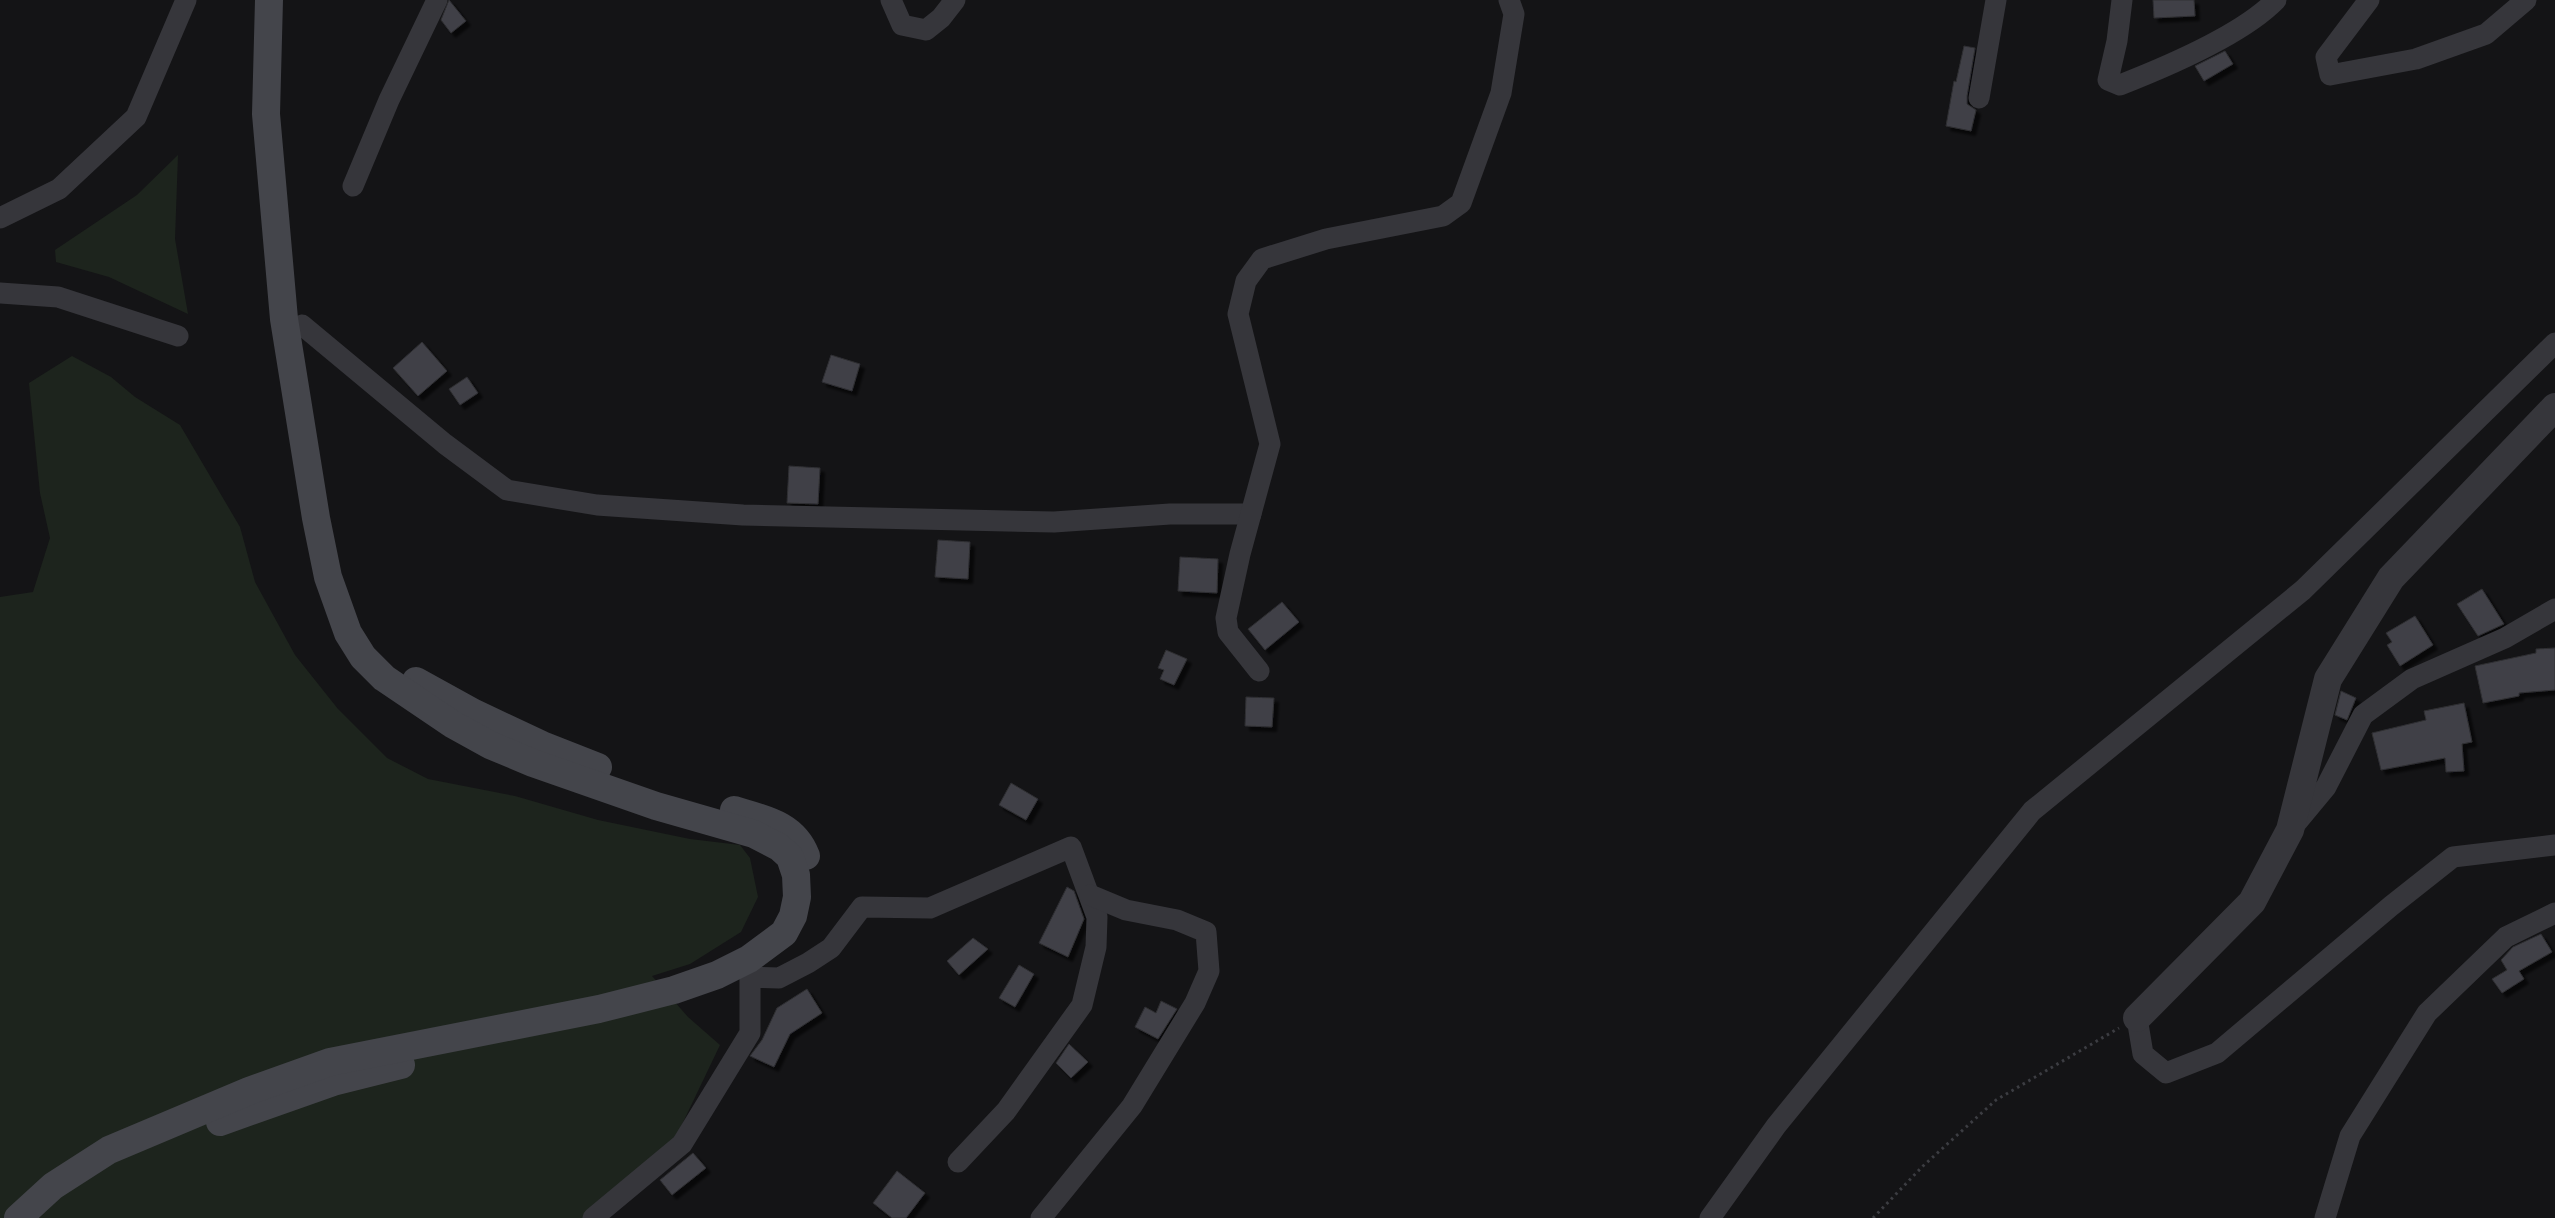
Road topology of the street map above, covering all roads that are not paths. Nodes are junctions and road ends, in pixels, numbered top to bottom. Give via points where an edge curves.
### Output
1 (186, 0) edge
2 (270, 0) edge
3 (284, 0) edge
4 (437, 0) edge
5 (891, 0) edge
6 (955, 0) edge
7 (1509, 0) edge
8 (1996, 0) edge
9 (2122, 0) edge
10 (2276, 0) edge
11 (2369, 0) edge
12 (2526, 0) edge
13 (1979, 98) dead end
14 (353, 186) dead end
15 (0, 218) edge
16 (0, 293) edge
17 (302, 325) junction
18 (178, 336) dead end
19 (2555, 343) edge
20 (2555, 406) edge
21 (1251, 514) junction
22 (2555, 608) edge
23 (1258, 671) dead end
24 (2290, 830) junction
25 (2555, 845) edge
26 (1090, 895) junction
27 (2555, 913) edge
28 (750, 977) junction
29 (2137, 1018) joint
30 (958, 1162) dead end
31 (18, 1218) edge
32 (42, 1218) edge
33 (593, 1218) edge
34 (1041, 1218) edge
35 (1710, 1218) edge
36 (2325, 1218) edge

1 - 15 street via 136,117 58,189
2 - 31 main road via 266,114 284,319 328,577 348,633 363,657 384,678 452,724 490,745 656,806 754,834 779,847 790,857 796,875 797,897 793,916 784,933 749,959 717,975 674,990 599,1009 330,1062 249,1091 109,1150 53,1186
3 - 17 main road via 284,168 287,221
4 - 14 street via 389,100
5 - 6 street via 902,25 926,30 942,18
7 - 21 street via 1514,14 1501,93 1462,203 1443,216 1326,239 1262,259 1246,280 1238,314 1270,444
8 - 13 street
9 - 10 street via 2108,80 2120,85 2160,70 2212,43 2264,13
11 - 12 street via 2326,57 2330,75 2416,59 2486,34
16 - 18 street via 58,297
17 - 21 street via 445,444 507,490 597,506 743,515 1054,522 1170,514
17 - 28 main road via 343,569 351,595 380,650 424,686 542,745 654,787 776,822 792,833 805,852 812,872 813,909 807,925 788,949
19 - 35 street via 2303,590 2032,811 1776,1126
20 - 24 street via 2391,578 2328,679
21 - 23 street via 1226,618 1228,632
22 - 24 street via 2505,638 2412,679 2363,715 2326,787
24 - 29 street via 2252,902
25 - 29 street via 2453,857 2217,1053 2166,1073 2143,1054
26 - 28 street via 1071,846 930,908 862,907 831,948 808,963 779,978
26 - 30 street via 1097,917 1096,947 1082,1005 1006,1111
26 - 34 street via 1126,910 1177,920 1206,932 1209,971 1195,1003 1132,1106
27 - 36 street via 2506,937 2427,1013 2350,1136
28 - 32 main road via 693,1000 634,1018 459,1052 333,1082 246,1112 144,1153 75,1191
28 - 33 street via 750,1033 682,1144

